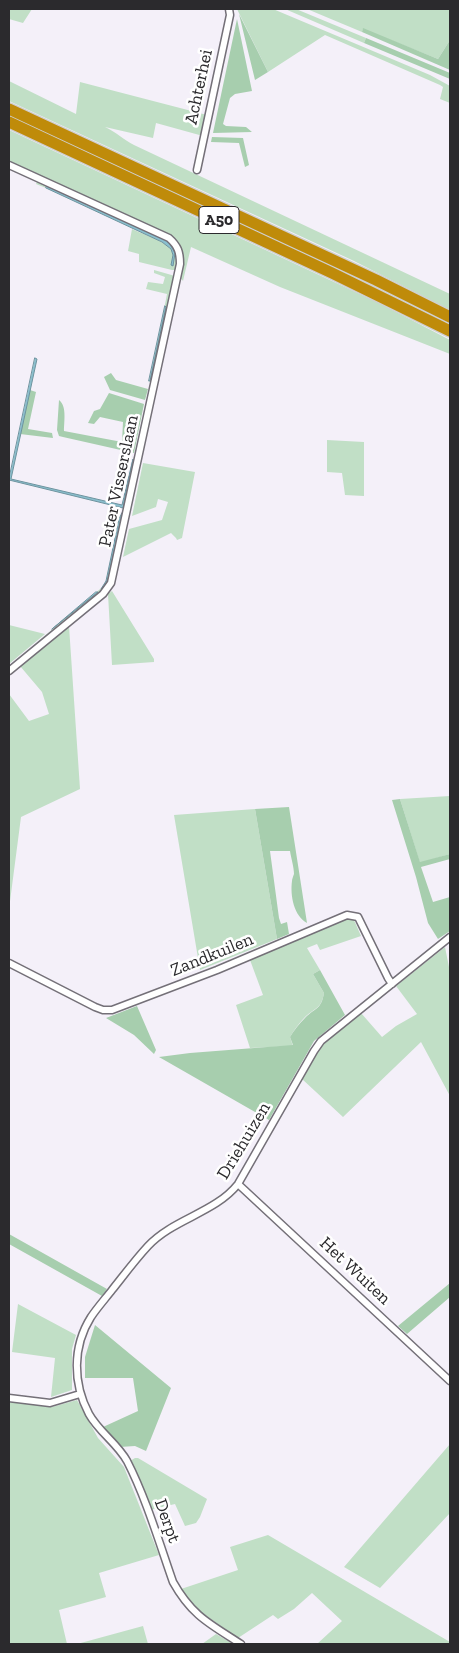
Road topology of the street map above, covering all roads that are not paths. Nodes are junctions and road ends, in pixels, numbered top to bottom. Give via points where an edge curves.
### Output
1 (229, 9) edge
2 (9, 109) edge
3 (9, 122) edge
4 (9, 165) edge
5 (197, 170) dead end
6 (450, 317) edge
7 (450, 332) edge
8 (9, 672) edge
9 (450, 938) edge
10 (9, 963) edge
11 (392, 984) junction
12 (238, 1184) junction
13 (450, 1381) edge
14 (80, 1394) junction
15 (9, 1398) edge
16 (241, 1644) edge

1 - 5 street, Achterhei
2 - 6 highway, A50 via 350,267
3 - 7 highway, A50 via 332,273
4 - 8 street, Pater Visserslaan via 169,238 180,251 180,264 112,583 104,594
9 - 11 street, Driehuizen
10 - 11 street, Zandkuilen via 95,1007 112,1010 347,916 358,917
11 - 12 street, Driehuizen via 317,1046
12 - 13 street, Het Wuiten
12 - 14 street, Driehuizen via 231,1194 154,1240 90,1318 78,1352
14 - 15 street via 50,1403
14 - 16 street, Derpt via 98,1428 127,1461 182,1597 205,1621

